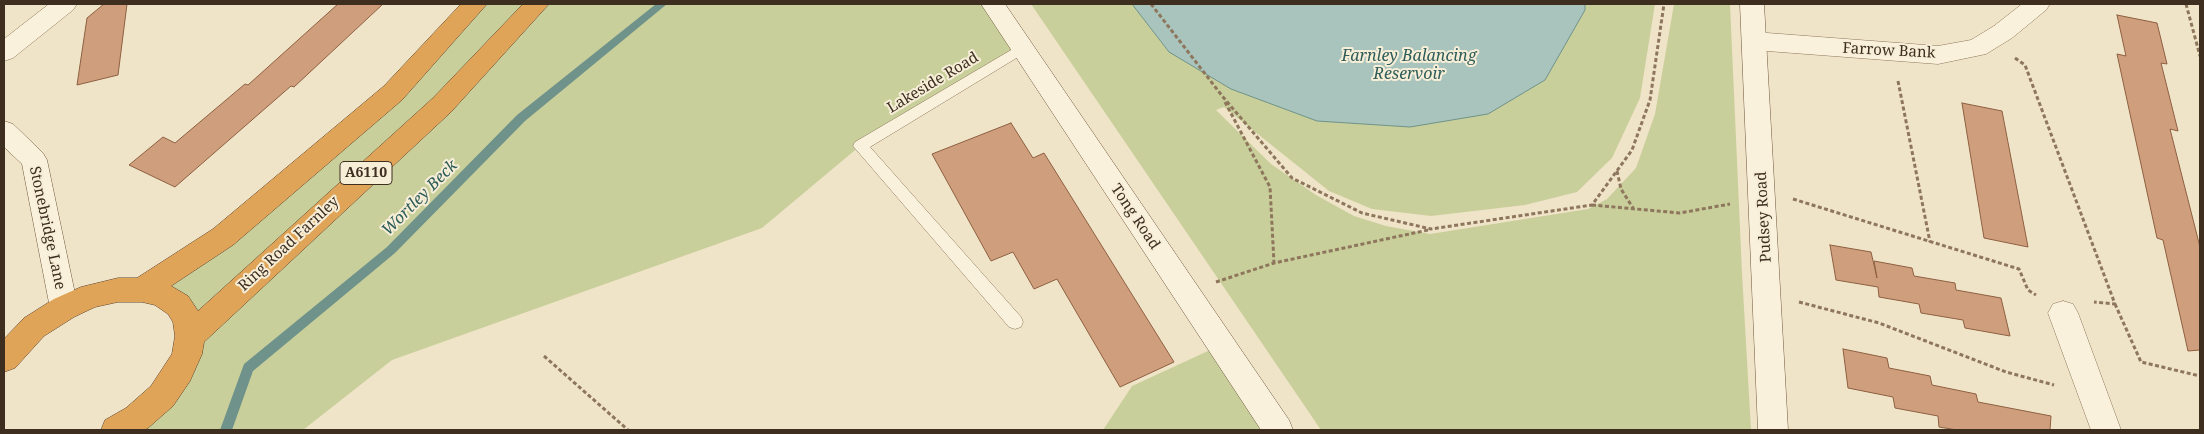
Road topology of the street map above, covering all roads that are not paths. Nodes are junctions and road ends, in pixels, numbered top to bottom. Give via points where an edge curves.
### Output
1 (65, 4) edge
2 (475, 4) edge
3 (537, 4) edge
4 (993, 4) edge
5 (1752, 4) edge
6 (2031, 6) edge
7 (1754, 42) junction
8 (1023, 48) junction
9 (4, 52) edge
10 (4, 131) edge
11 (142, 290) junction
12 (64, 308) junction
13 (2063, 313) road end
14 (1015, 322) dead end
15 (190, 336) junction
16 (4, 359) edge
17 (131, 426) edge
18 (1278, 430) edge
19 (1773, 430) edge
20 (2106, 430) edge

1 - 9 street
2 - 11 highway, A6110 via 393,93 222,237
3 - 15 highway, Ring Road Farnley / A6110 via 442,105
4 - 8 street, Tong Road
5 - 7 street, Pudsey Road
6 - 7 street, Farrow Bank via 1977,48 1938,54
7 - 19 street, Pudsey Road
8 - 14 lane, Lakeside Road via 860,146
8 - 18 street, Tong Road
10 - 12 street, Stonebridge Lane via 34,160
11 - 12 highway via 91,296
11 - 15 highway via 163,295 178,305 187,319
12 - 16 highway via 34,327
13 - 20 street
15 - 17 highway via 179,372 162,396

